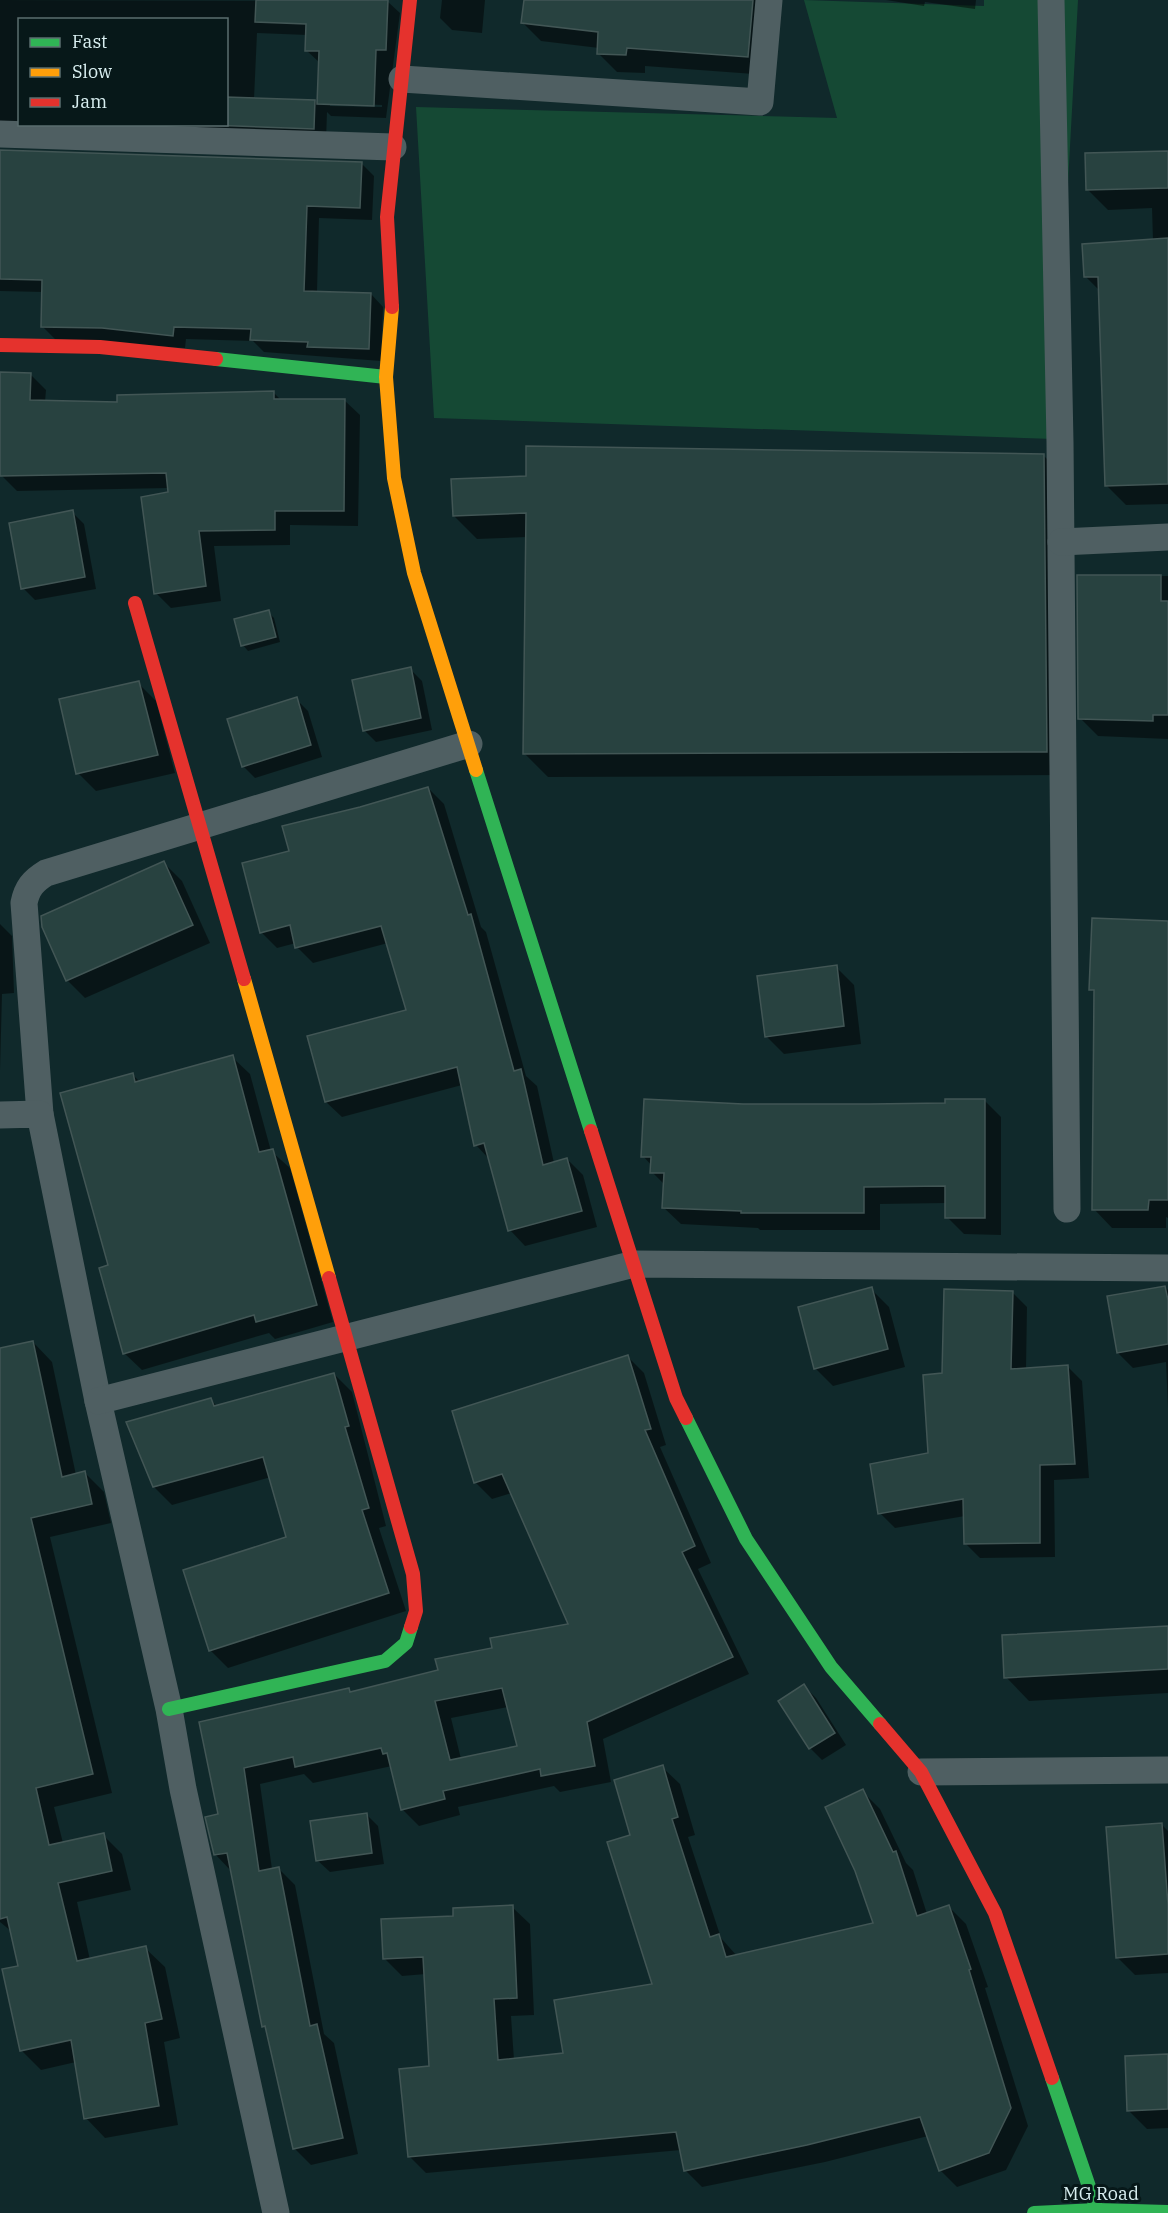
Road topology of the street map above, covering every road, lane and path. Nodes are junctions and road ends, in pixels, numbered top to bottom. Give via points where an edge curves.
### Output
1 (410, 0) edge
2 (769, 0) edge
3 (1051, 0) edge
4 (402, 79) junction
5 (0, 134) edge
6 (393, 147) junction
7 (0, 345) edge
8 (386, 376) junction
9 (1168, 537) edge
10 (1061, 542) junction
11 (135, 603) dead end
12 (469, 744) junction
13 (202, 825) junction
14 (40, 1114) junction
15 (0, 1115) edge
16 (1067, 1209) dead end
17 (634, 1264) junction
18 (1168, 1268) edge
19 (344, 1339) junction
20 (98, 1401) junction
21 (169, 1709) junction
22 (1168, 1770) edge
23 (921, 1772) junction
24 (1097, 2211) edge
25 (1168, 2212) edge
26 (276, 2213) edge
27 (1034, 2213) edge

1 - 4 street
2 - 4 street via 760,102
3 - 10 street
4 - 6 street
5 - 6 street
6 - 8 street via 387,216 392,310
7 - 8 street via 100,347
8 - 12 street via 394,478 414,573
9 - 10 street
10 - 16 street
11 - 13 street
12 - 13 street
12 - 17 street
13 - 14 street via 46,873 26,891
13 - 19 street
14 - 15 street
14 - 20 street
17 - 18 street
17 - 19 street
17 - 23 street via 676,1398 746,1539 831,1667
19 - 20 street
19 - 21 street via 412,1574 416,1611 406,1643 385,1661
20 - 21 street
21 - 26 street
22 - 23 street
23 - 24 street via 995,1913
24 - 25 street, MG Road
24 - 27 street, MG Road

